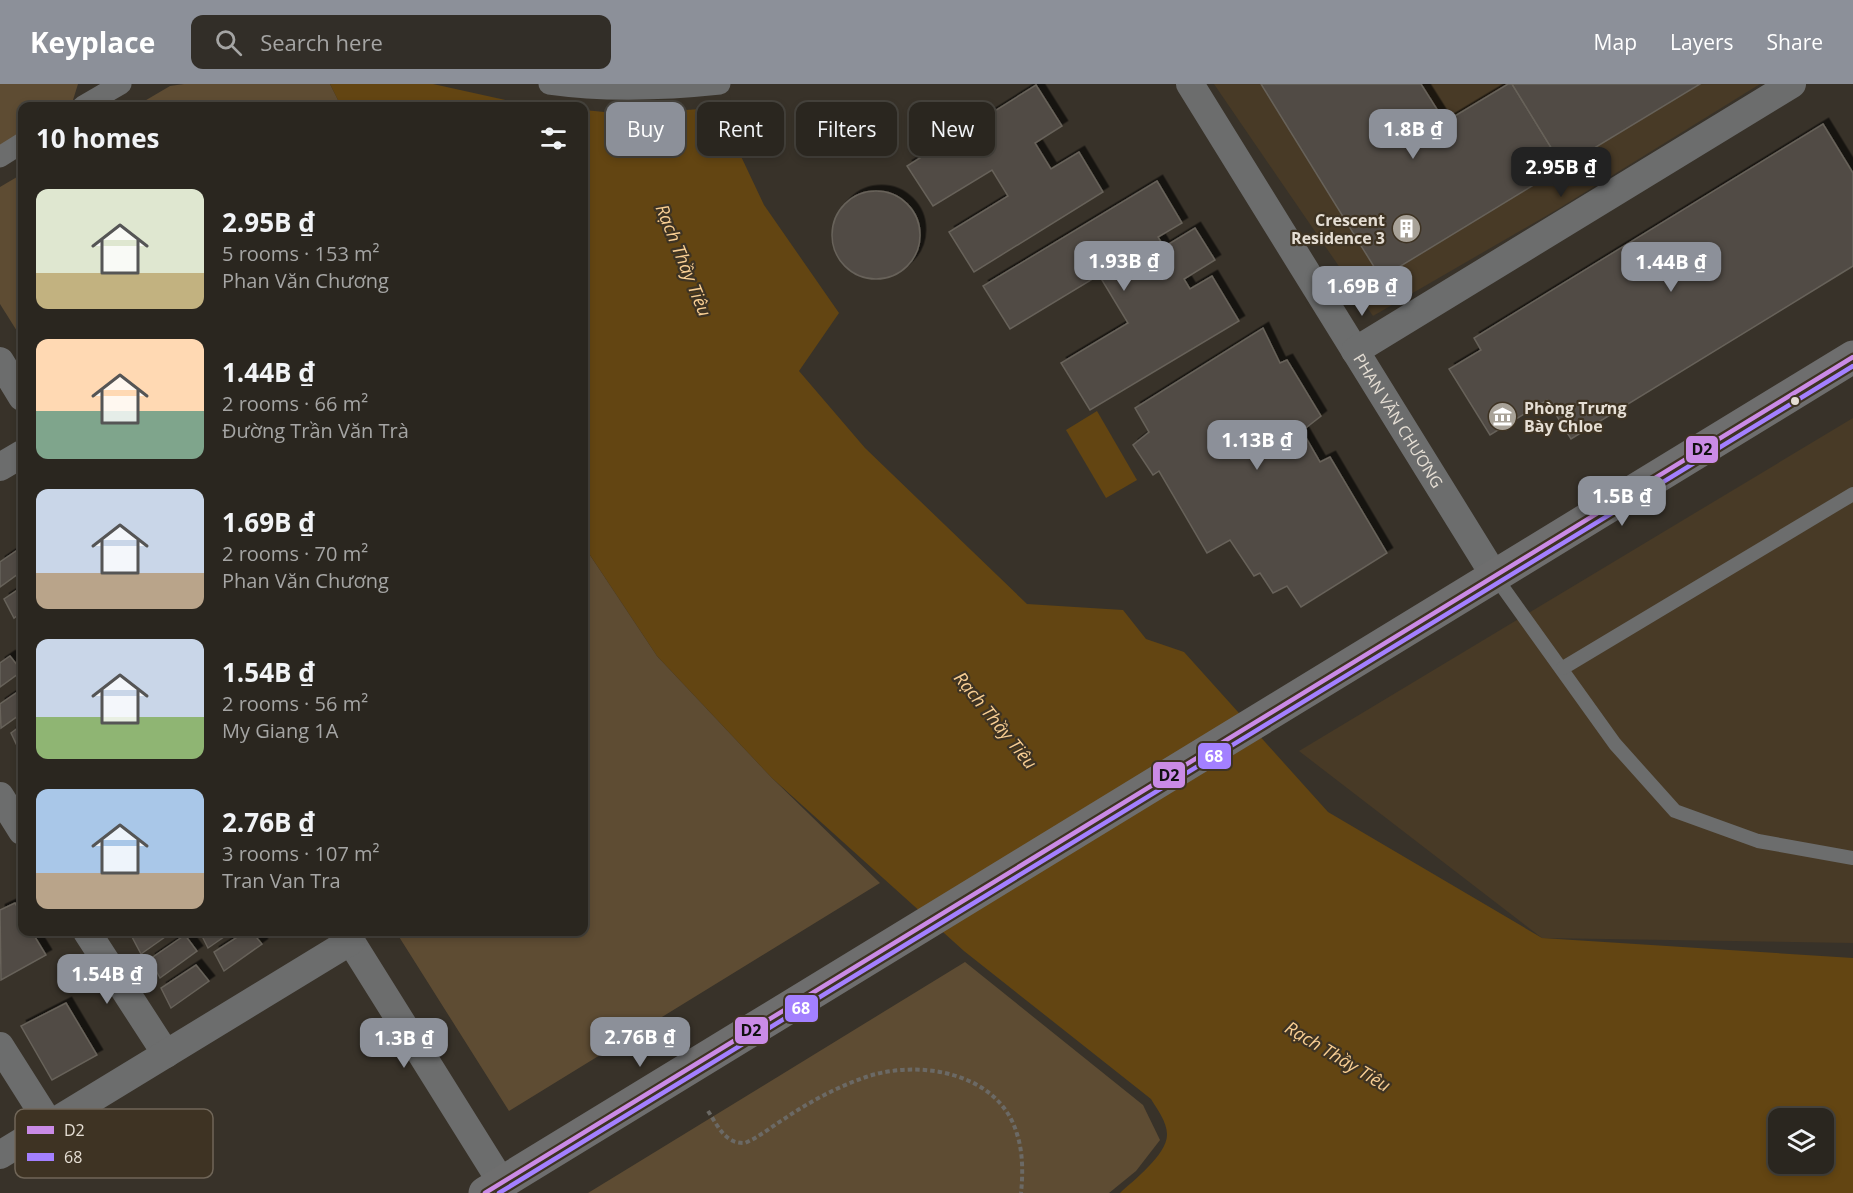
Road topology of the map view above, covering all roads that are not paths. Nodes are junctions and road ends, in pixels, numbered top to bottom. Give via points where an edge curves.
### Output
1 (121, 84) edge
2 (549, 84) edge
3 (720, 84) edge
4 (1190, 84) edge
5 (1792, 84) edge
6 (90, 102) edge
7 (18, 146) edge
8 (0, 157) edge
9 (1355, 351) junction
10 (1853, 357) edge
11 (0, 361) edge
12 (18, 390) edge
13 (18, 456) edge
14 (0, 466) edge
15 (1853, 494) edge
16 (1494, 575) junction
17 (1563, 668) junction
18 (0, 796) edge
19 (18, 825) edge
20 (1853, 858) edge
21 (90, 936) edge
22 (348, 936) edge
23 (0, 1046) edge
24 (166, 1054) junction
25 (40, 1109) edge
26 (76, 1109) edge
27 (15, 1146) edge
28 (0, 1155) edge
29 (493, 1188) edge

1 - 6 street
2 - 3 street via 584,89 672,89
4 - 9 street, PHAN VĂN CHƯƠNG
5 - 9 street
7 - 8 street
9 - 16 street, PHAN VĂN CHƯƠNG
10 - 16 main road
11 - 12 street
13 - 14 street
15 - 17 lane
16 - 17 lane
16 - 29 main road
17 - 20 lane via 1615,744 1675,812 1758,842
18 - 19 street
21 - 24 street
22 - 24 street
22 - 29 street
23 - 25 street
24 - 26 street
27 - 28 street

